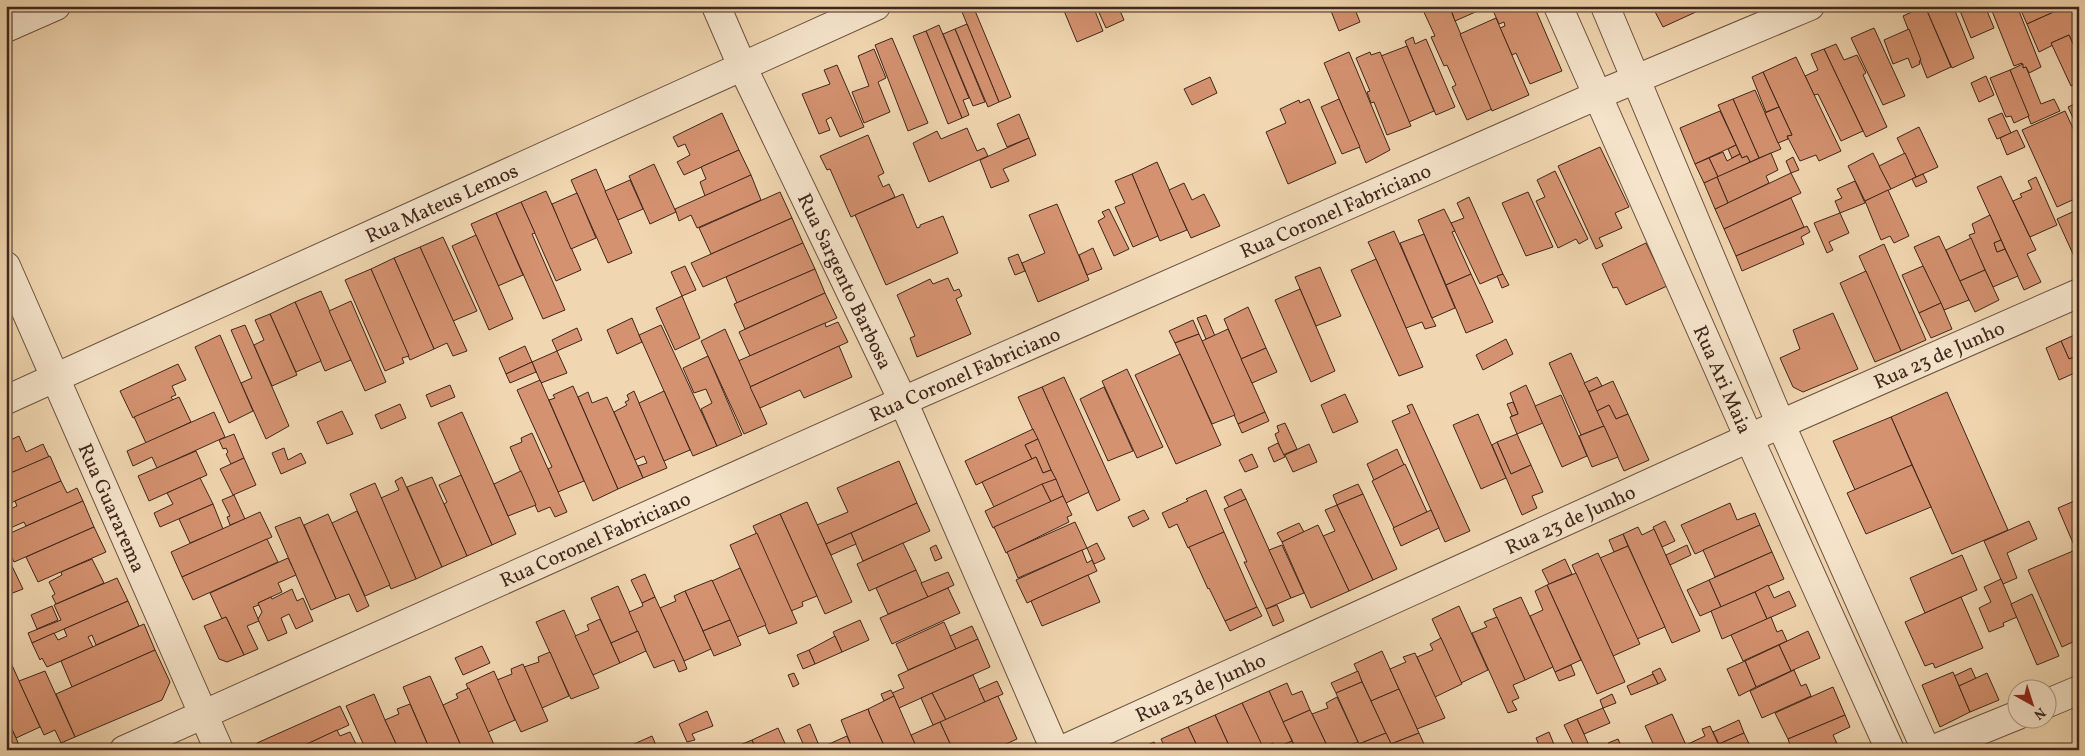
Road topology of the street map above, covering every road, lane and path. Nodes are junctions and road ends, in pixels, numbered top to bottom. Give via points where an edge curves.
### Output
1 (56, 6) edge
2 (716, 6) edge
3 (876, 6) edge
4 (1558, 6) edge
5 (1605, 6) edge
6 (1810, 6) edge
7 (6, 28) edge
8 (742, 66) junction
9 (1636, 79) junction
10 (1598, 95) junction
11 (6, 266) edge
12 (2079, 294) edge
13 (56, 378) junction
14 (6, 400) edge
15 (902, 401) junction
16 (1781, 425) junction
17 (1749, 438) junction
18 (2079, 690) edge
19 (2058, 699) edge
20 (204, 715) junction
21 (2008, 719) edge
22 (124, 750) edge
23 (219, 750) edge
24 (1055, 750) edge
25 (1062, 750) edge
26 (1890, 750) edge
27 (1926, 750) edge
28 (1932, 750) edge

1 - 7 street
2 - 8 street, Rua Sargento Barbosa
3 - 8 street, Rua Mateus Lemos
4 - 10 street, Rua Ari Maia
5 - 9 street, Rua Ari Maia
6 - 9 street, Rua Coronel Fabriciano
8 - 13 street, Rua Mateus Lemos
8 - 15 street, Rua Sargento Barbosa
9 - 10 street, Rua Coronel Fabriciano
9 - 16 street, Rua Ari Maia
10 - 15 street, Rua Coronel Fabriciano
10 - 17 street, Rua Ari Maia
11 - 13 street, Rua Guararema
12 - 16 street, Rua 23 de Junho
13 - 14 street, Rua Mateus Lemos
13 - 20 street, Rua Guararema
15 - 20 street, Rua Coronel Fabriciano
15 - 24 street, Rua Sargento Barbosa
16 - 17 street, Rua 23 de Junho
16 - 27 street, Rua Ari Maia
17 - 25 street, Rua 23 de Junho
17 - 26 street, Rua Ari Maia
18 - 19 street
20 - 22 street, Rua Coronel Fabriciano
20 - 23 street, Rua Guararema
21 - 28 street

